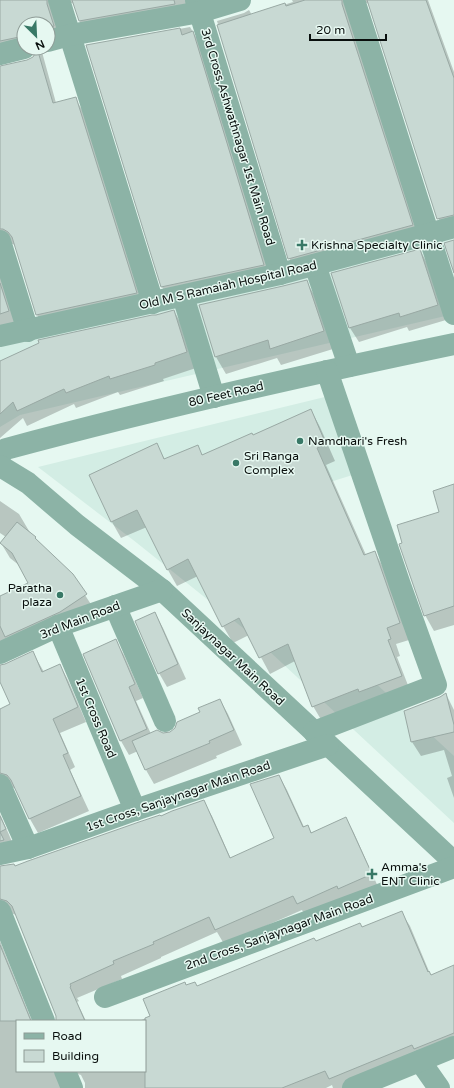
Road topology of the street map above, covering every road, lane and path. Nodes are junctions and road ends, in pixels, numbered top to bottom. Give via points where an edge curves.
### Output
1 (59, 0) edge
2 (240, 0) edge
3 (354, 0) edge
4 (198, 6) edge
5 (70, 35) junction
6 (56, 39) edge
7 (16, 50) edge
8 (0, 54) edge
9 (454, 227) edge
10 (429, 234) junction
11 (0, 240) edge
12 (315, 266) junction
13 (280, 274) junction
14 (183, 296) junction
15 (153, 303) junction
16 (454, 314) edge
17 (28, 330) junction
18 (0, 336) edge
19 (454, 344) edge
20 (348, 366) junction
21 (327, 371) junction
22 (214, 397) junction
23 (0, 454) edge
24 (0, 466) edge
25 (162, 590) junction
26 (115, 606) junction
27 (58, 626) junction
28 (0, 654) edge
29 (165, 721) dead end
30 (321, 739) junction
31 (0, 785) edge
32 (135, 810) junction
33 (28, 848) junction
34 (0, 854) edge
35 (454, 862) edge
36 (454, 867) edge
37 (0, 911) edge
38 (105, 997) dead end
39 (44, 1020) edge
40 (454, 1047) edge
41 (420, 1061) junction
42 (65, 1072) edge
43 (72, 1088) edge
44 (353, 1088) edge
45 (439, 1088) edge

1 - 5 street
2 - 4 street
3 - 10 street
4 - 5 street
4 - 13 street, 3rd Cross,Ashwathnagar 1st Main Road
5 - 6 street
5 - 15 street
7 - 8 street
9 - 10 street, Old M S Ramaiah Hospital Road
10 - 12 street, Old M S Ramaiah Hospital Road
10 - 16 street
11 - 17 street
12 - 13 street, Old M S Ramaiah Hospital Road
12 - 20 street
13 - 14 street, Old M S Ramaiah Hospital Road
14 - 15 street, Old M S Ramaiah Hospital Road
14 - 22 street
15 - 17 street, Old M S Ramaiah Hospital Road
17 - 18 street, Old M S Ramaiah Hospital Road
19 - 20 street, 80 Feet Road
20 - 21 street, 80 Feet Road
21 - 22 street, 80 Feet Road
21 - 30 street, 1st Cross, Sanjaynagar Main Road via 436,685
22 - 23 street, 80 Feet Road via 35,441 6,449
24 - 25 street, Sanjaynagar Main Road via 28,482
25 - 26 street, 3rd Main Road
25 - 30 street, Sanjaynagar Main Road
26 - 27 street, 3rd Main Road
26 - 29 street
27 - 28 street, 3rd Main Road
27 - 32 street, 1st Cross Road
30 - 32 street, 1st Cross, Sanjaynagar Main Road
30 - 35 street, Sanjaynagar Main Road
31 - 33 street
32 - 33 street, 1st Cross, Sanjaynagar Main Road
33 - 34 street, 1st Cross, Sanjaynagar Main Road
36 - 38 street, 2nd Cross, Sanjaynagar Main Road
37 - 39 street
40 - 41 street
41 - 44 street
41 - 45 street
42 - 43 street

